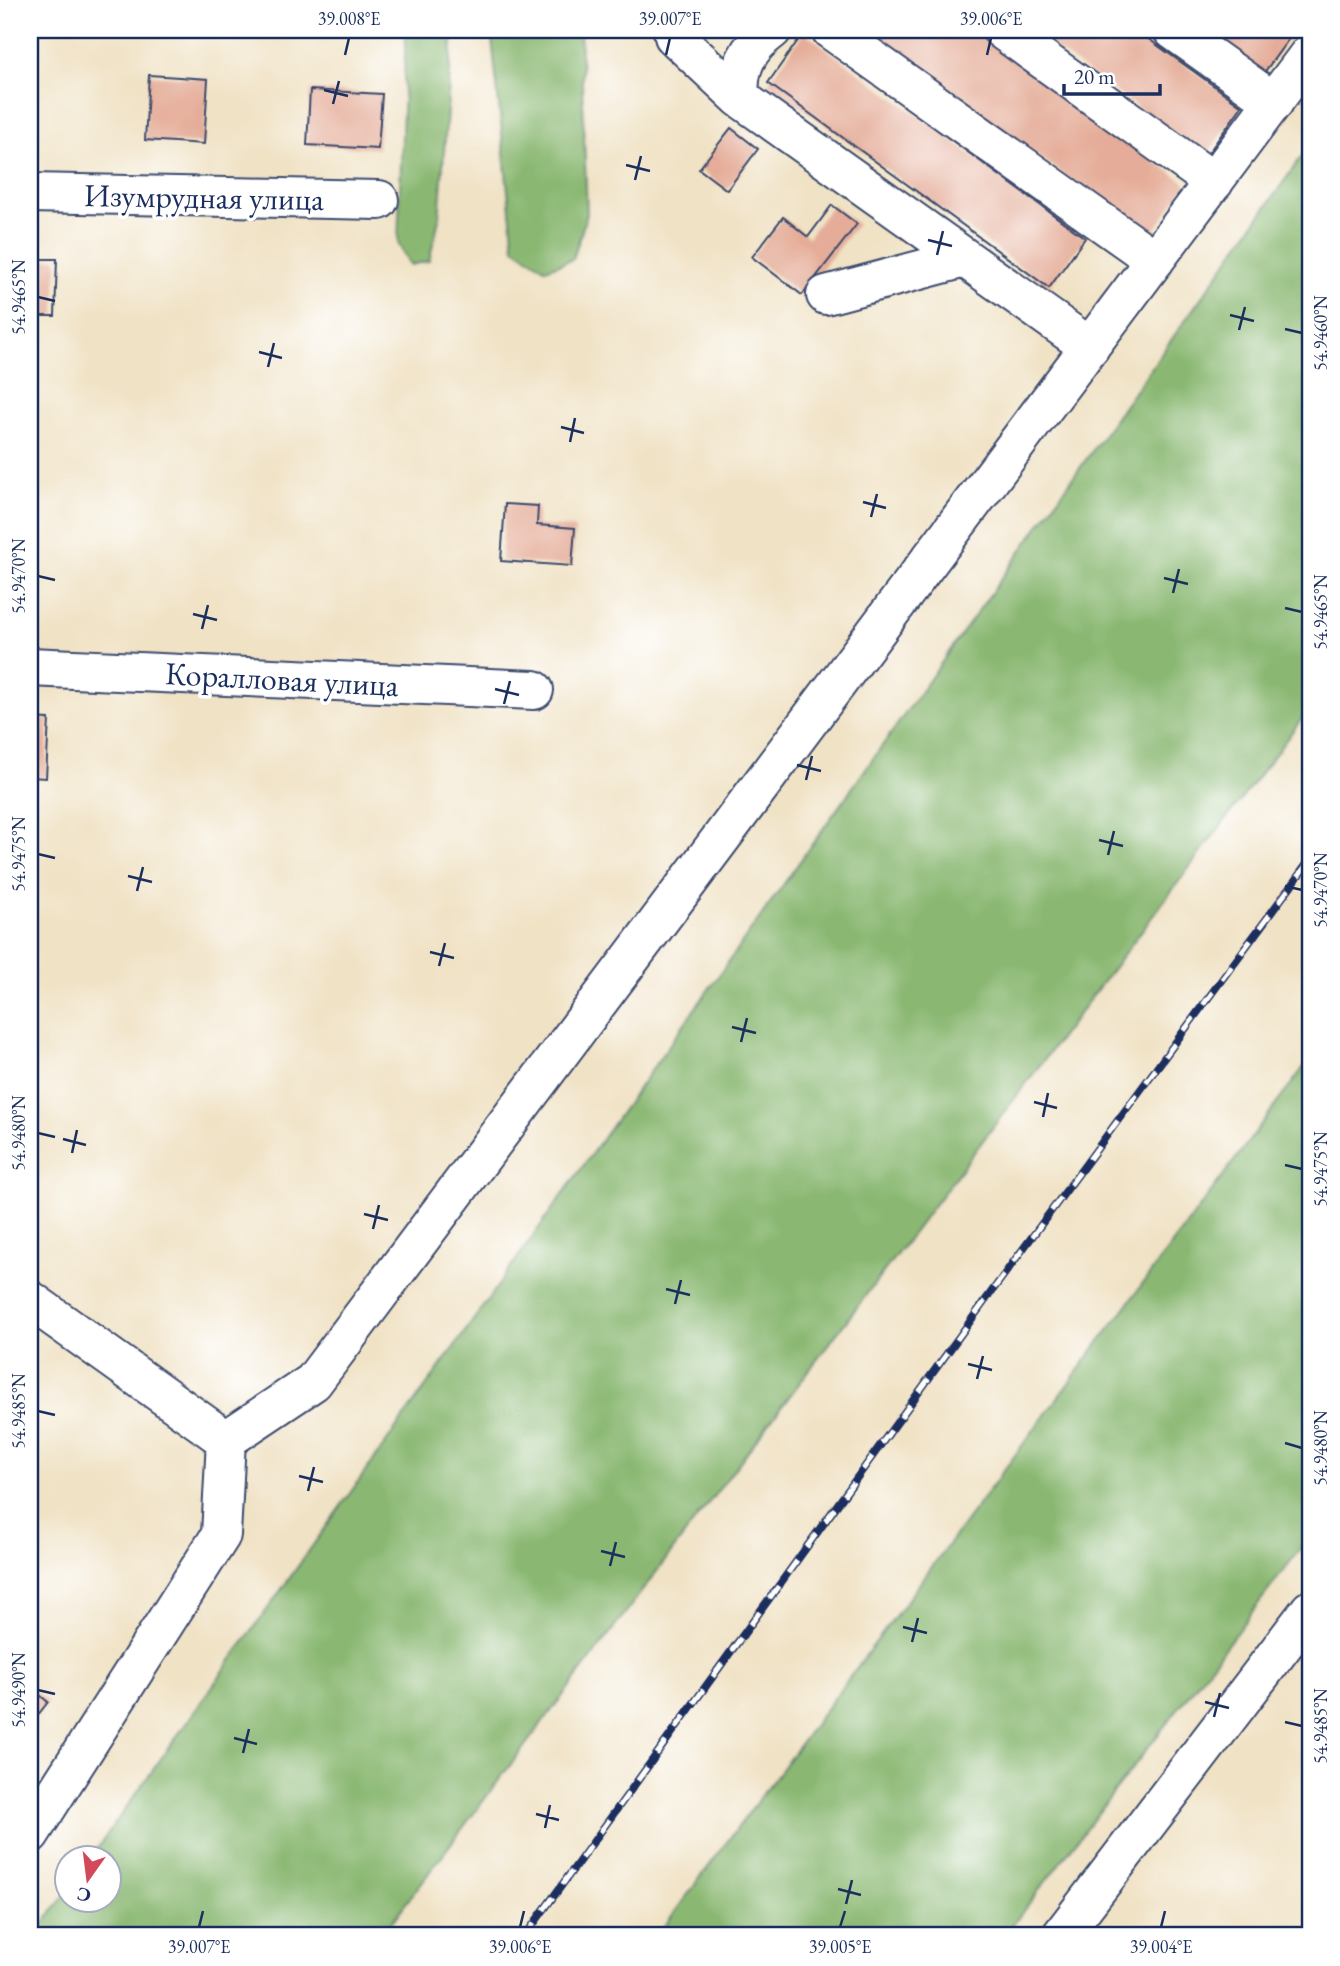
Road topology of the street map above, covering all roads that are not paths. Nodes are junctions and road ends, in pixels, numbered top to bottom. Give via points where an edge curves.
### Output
1 (673, 30) edge
2 (772, 30) edge
3 (831, 30) edge
4 (1002, 30) edge
5 (1173, 30) edge
6 (1310, 53) edge
7 (740, 98) junction
8 (1274, 102) junction
9 (1214, 182) junction
10 (30, 193) edge
11 (379, 200) dead end
12 (965, 258) junction
13 (1155, 260) junction
14 (825, 295) dead end
15 (1090, 347) junction
16 (30, 667) edge
17 (534, 690) dead end
18 (30, 1300) edge
19 (226, 1440) junction
20 (1310, 1610) edge
21 (32, 1826) edge
22 (1061, 1936) edge

1 - 7 street
2 - 7 street via 742,61
3 - 13 street
4 - 9 street
5 - 8 street
6 - 8 street
7 - 12 street
8 - 9 street
9 - 13 street
10 - 11 street, Изумрудная улица
12 - 14 street
12 - 15 street
13 - 15 street
15 - 19 street via 313,1382
16 - 17 street, Коралловая улица
18 - 19 street
19 - 21 street via 221,1535
20 - 22 street

